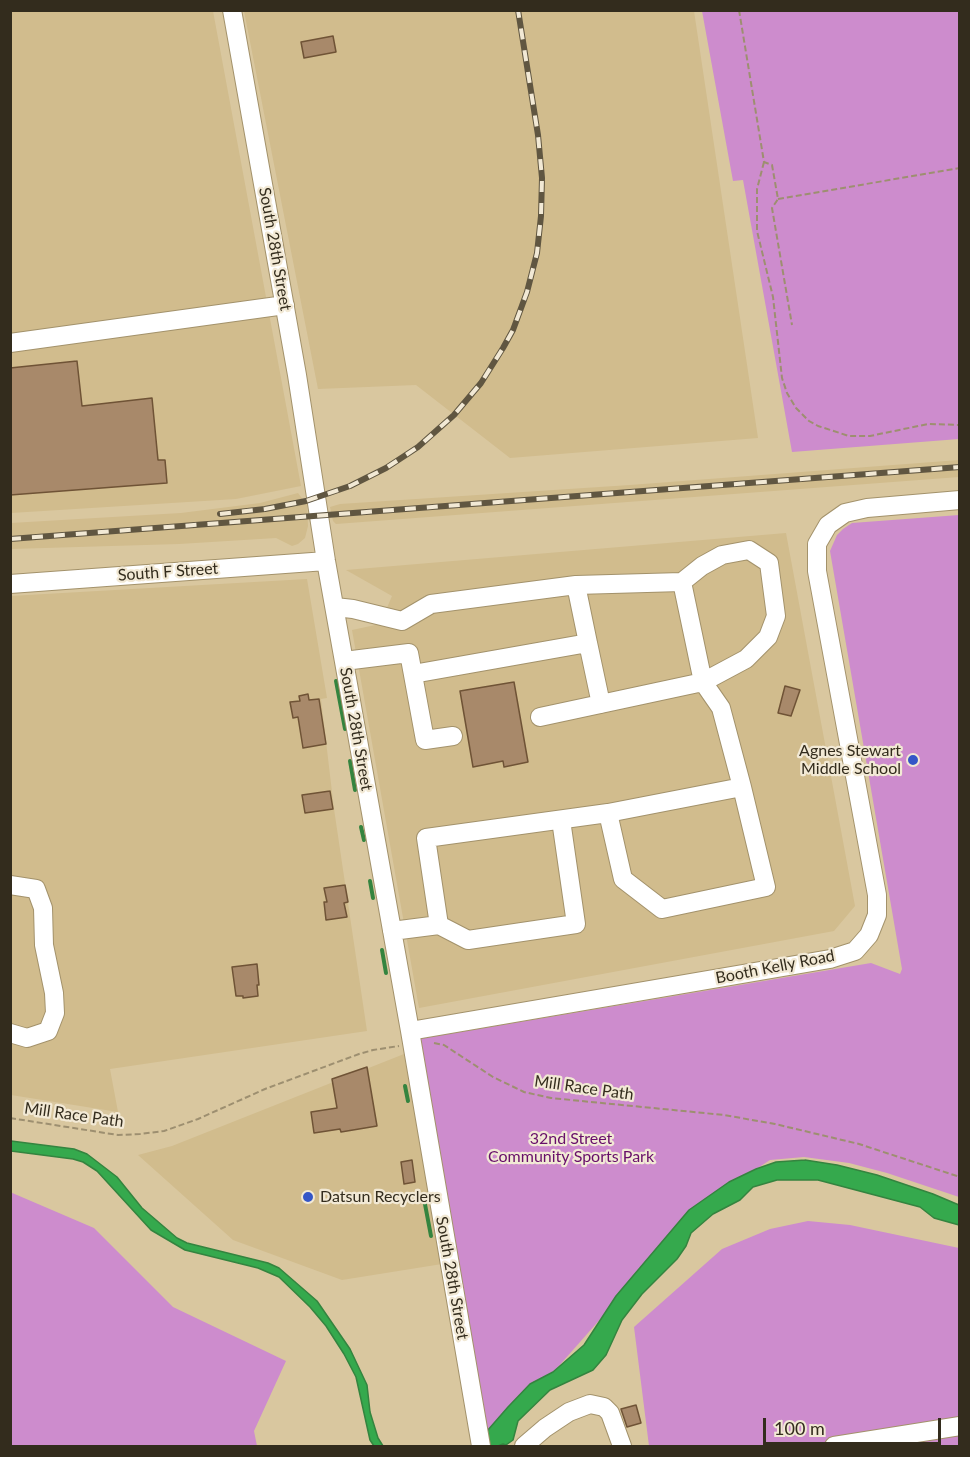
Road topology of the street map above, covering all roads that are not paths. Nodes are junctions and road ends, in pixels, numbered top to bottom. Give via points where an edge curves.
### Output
1 (232, 10) edge
2 (285, 305) junction
3 (10, 343) edge
4 (960, 500) edge
5 (326, 561) junction
6 (682, 582) junction
7 (10, 584) edge
8 (576, 585) junction
9 (335, 607) junction
10 (402, 621) junction
11 (588, 644) junction
12 (409, 653) junction
13 (344, 661) junction
14 (413, 674) junction
15 (703, 682) junction
16 (601, 704) junction
17 (540, 717) dead end
18 (453, 736) dead end
19 (742, 787) junction
20 (608, 813) junction
21 (561, 820) junction
22 (10, 885) edge
23 (440, 925) junction
24 (392, 931) junction
25 (10, 1033) edge
26 (411, 1038) junction
27 (960, 1426) edge
28 (481, 1446) edge
29 (524, 1446) edge
30 (622, 1446) edge
31 (834, 1446) edge

1 - 2 street, South 28th Street
2 - 3 street
2 - 5 street, South 28th Street
4 - 26 street, Booth Kelly Road via 845,513 828,525 817,544 817,571 877,895 877,915 869,935 855,951 830,959
5 - 7 street, South F Street
5 - 9 street, South 28th Street
6 - 8 street
6 - 15 street
6 - 15 street via 722,555 749,550 769,563 776,616 768,637 746,659
8 - 10 street via 431,604
8 - 11 street
9 - 10 street
9 - 13 street, South 28th Street
10 - 12 street
11 - 14 street
11 - 16 street
12 - 13 street
12 - 14 street
13 - 24 street, South 28th Street
14 - 18 street via 425,740
15 - 16 street
15 - 19 street via 721,708
16 - 17 street
19 - 20 street
19 - 20 street via 766,887 662,909 623,879
20 - 21 street
21 - 23 street via 426,838
21 - 23 street via 576,924 468,940
22 - 25 street via 36,889 43,908 44,945 55,1013 48,1031 27,1038
23 - 24 street
24 - 26 street, South 28th Street
26 - 28 street, South 28th Street
27 - 31 street
29 - 30 street via 569,1412 590,1404 604,1407 610,1413

